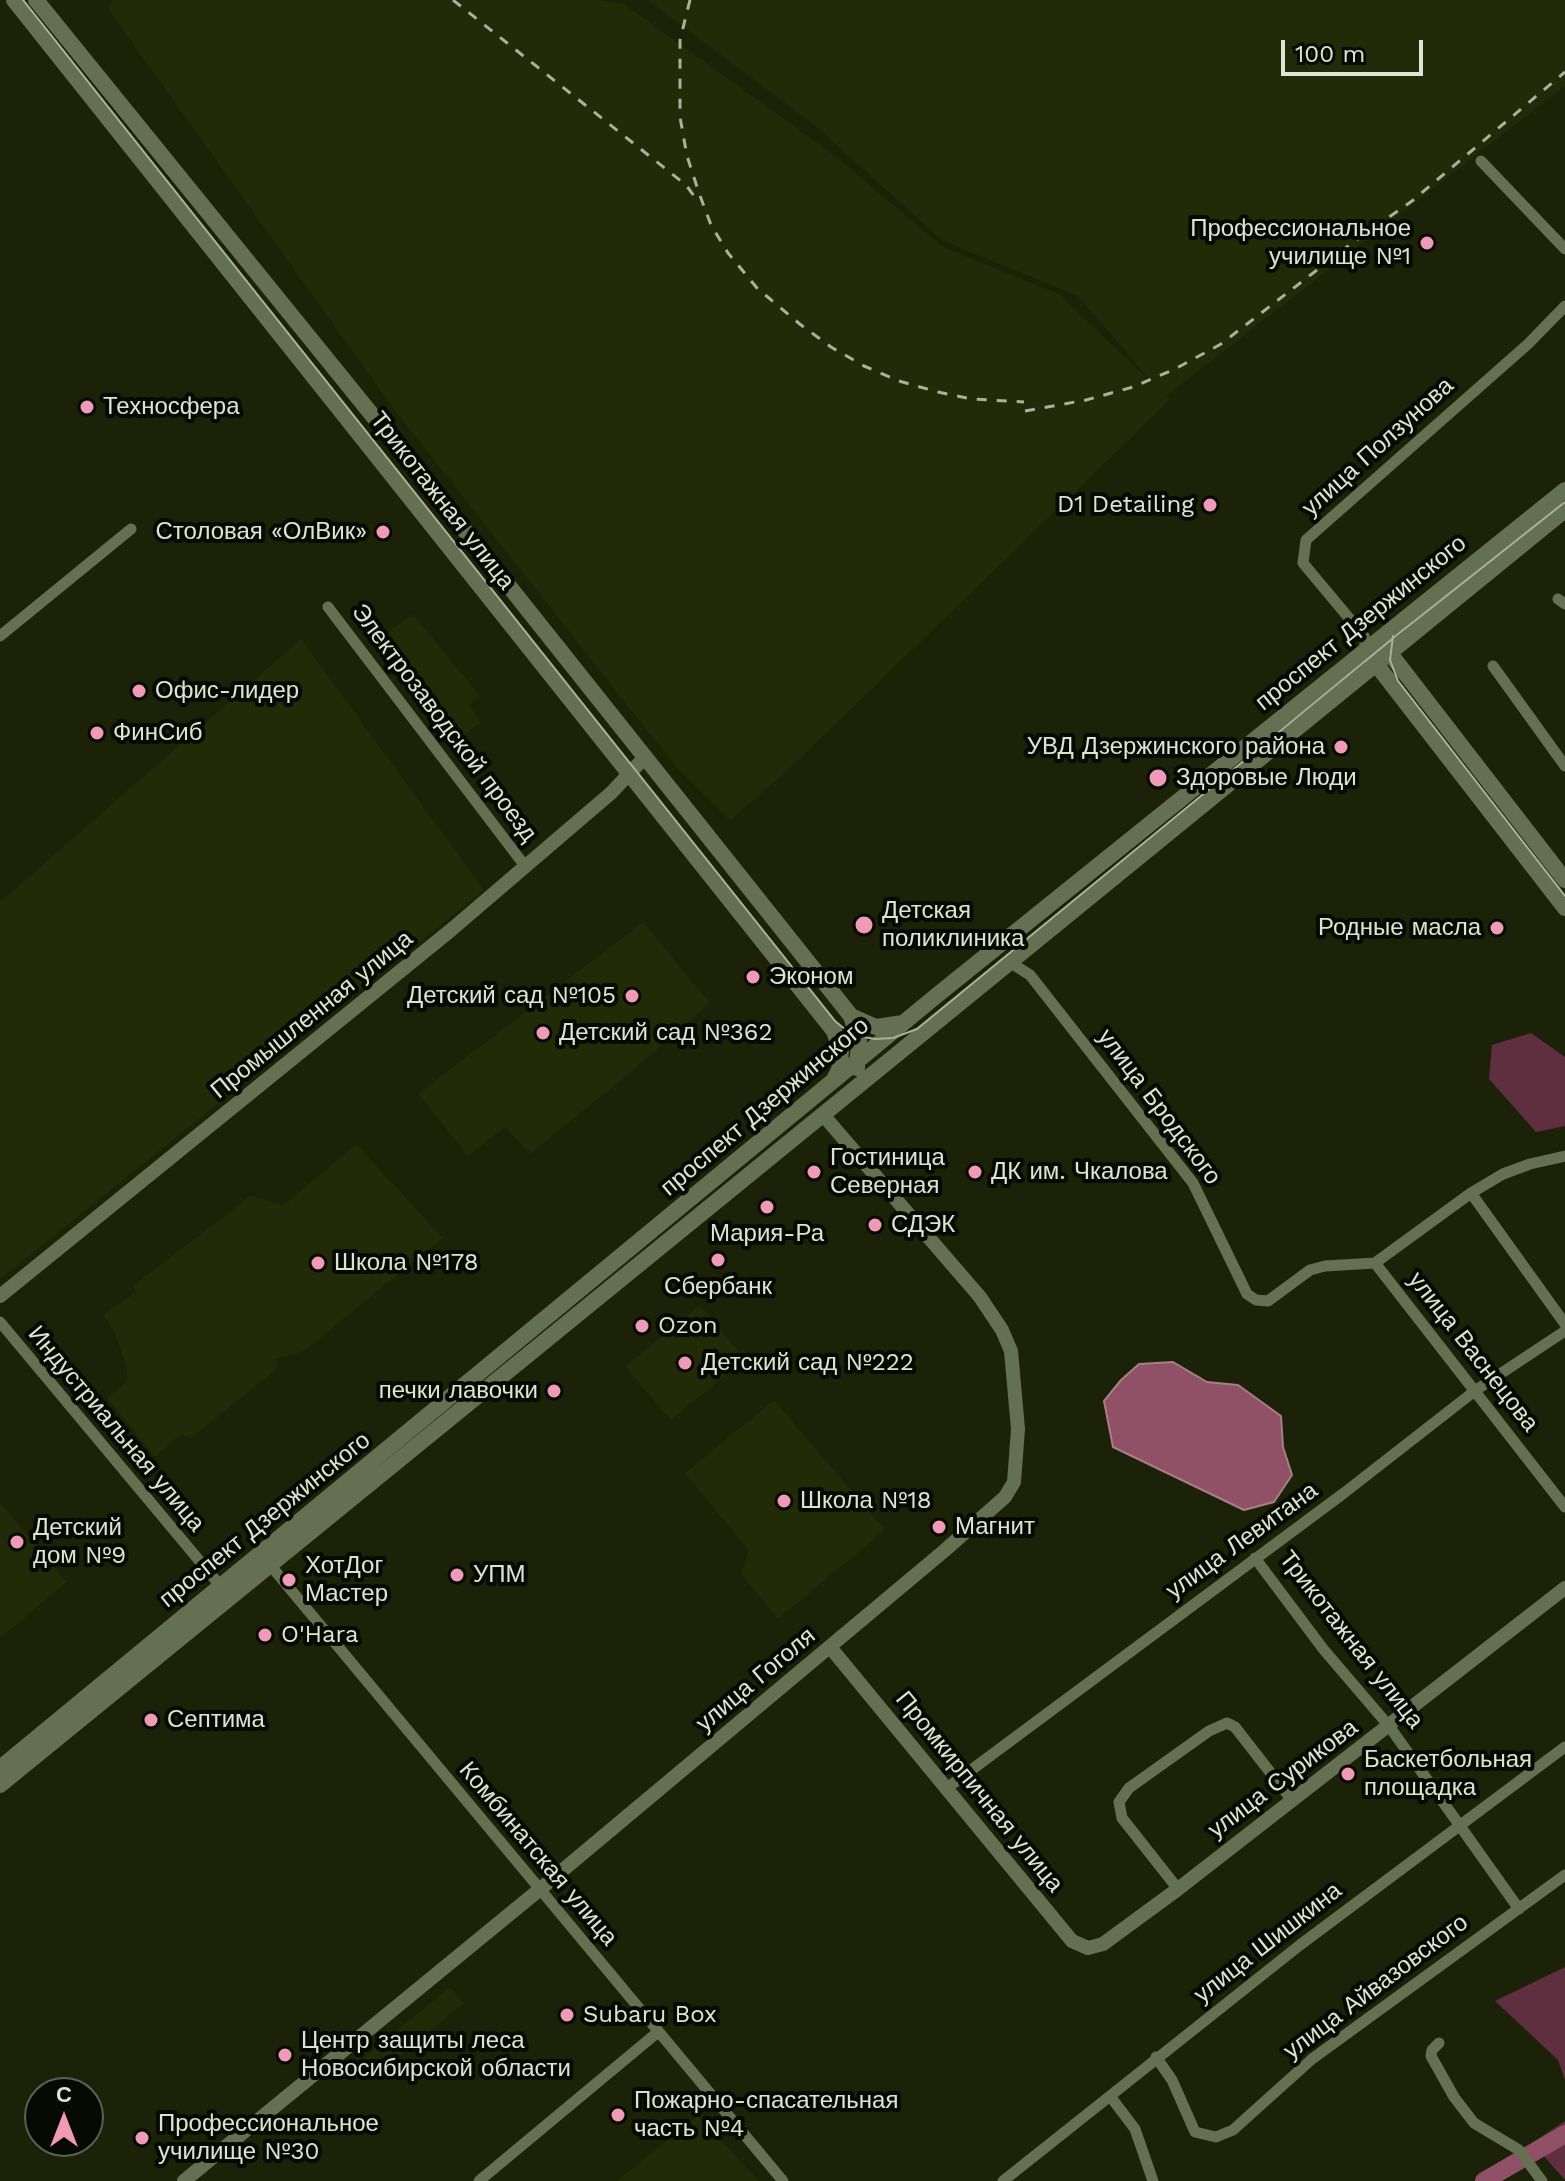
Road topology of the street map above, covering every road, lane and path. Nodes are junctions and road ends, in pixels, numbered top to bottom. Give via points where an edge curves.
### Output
1 (14, 0) edge
2 (36, 0) edge
3 (1481, 161) dead end
4 (1565, 249) edge
5 (1565, 306) edge
6 (1565, 490) edge
7 (1565, 510) edge
8 (131, 529) dead end
9 (328, 607) dead end
10 (0, 636) edge
11 (1375, 649) junction
12 (1493, 666) dead end
13 (644, 758) junction
14 (1565, 766) edge
15 (629, 776) junction
16 (525, 866) junction
17 (1565, 880) edge
18 (1565, 908) edge
19 (1011, 963) junction
20 (851, 1016) junction
21 (905, 1023) junction
22 (834, 1031) junction
23 (922, 1036) junction
24 (859, 1041) junction
25 (879, 1045) junction
26 (858, 1062) junction
27 (829, 1086) junction
28 (844, 1099) junction
29 (824, 1116) junction
30 (1565, 1156) edge
31 (1471, 1193) junction
32 (1375, 1263) junction
33 (0, 1296) edge
34 (0, 1322) edge
35 (1565, 1324) edge
36 (1565, 1331) edge
37 (1476, 1390) junction
38 (1565, 1507) edge
39 (1255, 1558) junction
40 (266, 1560) junction
41 (1565, 1588) edge
42 (226, 1593) junction
43 (830, 1647) junction
44 (1389, 1726) junction
45 (1565, 1747) edge
46 (0, 1768) edge
47 (0, 1785) edge
48 (947, 1788) junction
49 (1291, 1799) junction
50 (1461, 1825) junction
51 (1565, 1875) edge
52 (1178, 1889) junction
53 (539, 1890) junction
54 (1519, 1909) junction
55 (1103, 1944) joint
56 (658, 2032) junction
57 (1439, 2043) dead end
58 (1156, 2057) junction
59 (1110, 2096) junction
60 (1537, 2180) edge
61 (184, 2181) edge
62 (479, 2181) edge
63 (783, 2181) edge
64 (1003, 2181) edge
65 (1153, 2181) edge

1 - 15 main road, Трикотажная улица
2 - 13 main road, Трикотажная улица
3 - 4 street
5 - 11 street, улица Ползунова via 1306,540 1303,563
6 - 11 main road, проспект Дзержинского
7 - 11 main road, проспект Дзержинского
8 - 10 street
9 - 16 street, Электрозаводской проезд
11 - 17 main road via 1405,674
11 - 18 main road
11 - 19 main road, проспект Дзержинского
11 - 21 main road, проспект Дзержинского
12 - 14 street
13 - 15 street, Промышленная улица
13 - 20 main road, Трикотажная улица
15 - 16 street, Промышленная улица
15 - 22 main road, Трикотажная улица
16 - 33 street, Промышленная улица
19 - 23 main road, проспект Дзержинского
19 - 32 street, улица Бродского via 1030,975 1193,1183 1247,1294 1268,1301 1310,1270
20 - 21 main road via 876,1027
20 - 24 main road
21 - 25 main road, проспект Дзержинского
22 - 24 main road
22 - 27 main road via 841,1051 839,1070
23 - 25 main road
23 - 28 main road, проспект Дзержинского
24 - 25 main road
24 - 26 main road
25 - 26 main road, проспект Дзержинского
26 - 27 main road, проспект Дзержинского
26 - 28 main road
27 - 40 main road, проспект Дзержинского
28 - 29 main road, проспект Дзержинского
29 - 40 main road, проспект Дзержинского
29 - 43 street, улица Гоголя via 980,1297 1002,1330 1011,1351 1018,1429 1014,1482 1005,1497
30 - 31 street via 1503,1174
31 - 32 street
31 - 35 street
32 - 37 street, улица Васнецова
34 - 42 street, Индустриальная улица
36 - 37 street, улица Левитана
37 - 38 street, улица Васнецова
37 - 39 street, улица Левитана
39 - 44 street, Трикотажная улица
39 - 48 street, улица Левитана
40 - 42 main road, проспект Дзержинского
40 - 53 street, Комбинатская улица
41 - 44 street, улица Сурикова
42 - 46 main road, проспект Дзержинского
42 - 47 main road, проспект Дзержинского
43 - 48 street, Промкирпичная улица
43 - 53 street, улица Гоголя
44 - 49 street, улица Сурикова
44 - 50 street, Трикотажная улица
45 - 50 street, улица Шишкина
48 - 55 street, Промкирпичная улица via 1072,1941 1088,1948
49 - 52 street, улица Сурикова
49 - 52 street via 1227,1723 1129,1788 1119,1802 1122,1818
50 - 54 street, Трикотажная улица
50 - 58 street, улица Шишкина
51 - 54 street, улица Айвазовского
52 - 55 street, улица Сурикова
53 - 56 street, Комбинатская улица
53 - 61 street, улица Гоголя
54 - 58 street, улица Айвазовского via 1312,2059 1233,2130 1216,2137 1195,2132
56 - 62 street
56 - 63 street, Комбинатская улица
57 - 60 street via 1431,2056 1454,2097 1474,2123 1519,2150
58 - 59 street, улица Шишкина
59 - 64 street, улица Шишкина
59 - 65 street via 1135,2129

